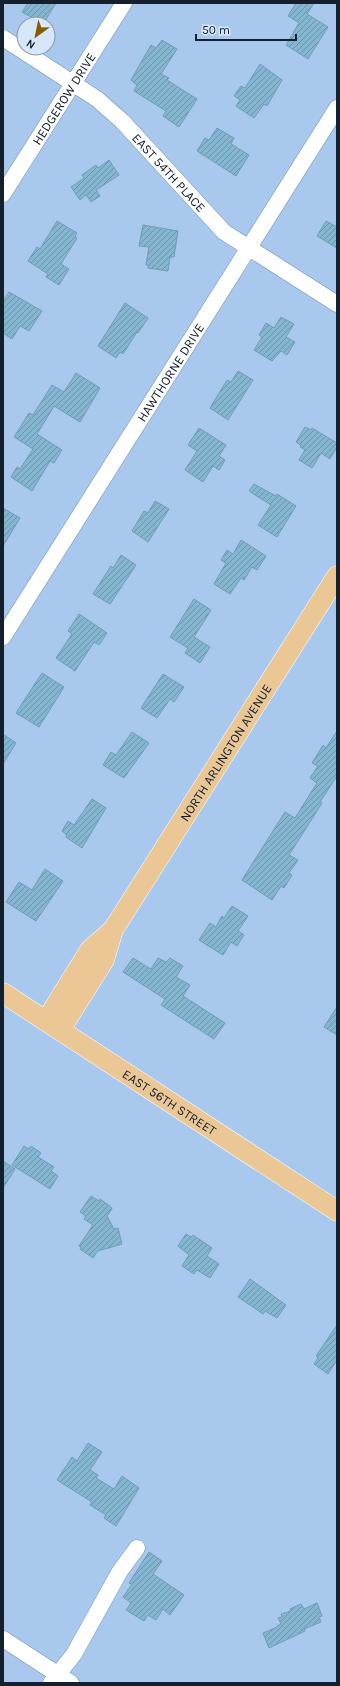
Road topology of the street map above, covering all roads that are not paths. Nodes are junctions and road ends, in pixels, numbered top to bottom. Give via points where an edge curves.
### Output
1 (124, 3) edge
2 (3, 38) edge
3 (73, 83) junction
4 (337, 108) edge
5 (3, 194) edge
6 (249, 247) junction
7 (337, 304) edge
8 (337, 576) edge
9 (3, 637) edge
10 (3, 993) edge
11 (53, 1025) junction
12 (337, 1211) edge
13 (137, 1548) dead end
14 (3, 1639) edge
15 (60, 1680) edge

1 - 3 street, HEDGEROW DRIVE
2 - 3 street, EAST 54TH PLACE
3 - 5 street, HEDGEROW DRIVE
3 - 6 street, EAST 54TH PLACE via 97,99 122,121 224,232
4 - 6 street, HAWTHORNE DRIVE
6 - 7 street, EAST 54TH PLACE
6 - 9 street, HAWTHORNE DRIVE
8 - 11 main road, NORTH ARLINGTON AVENUE via 113,930 90,950
10 - 11 main road, EAST 56TH STREET
11 - 12 main road, EAST 56TH STREET
13 - 15 street via 120,1571
14 - 15 street

